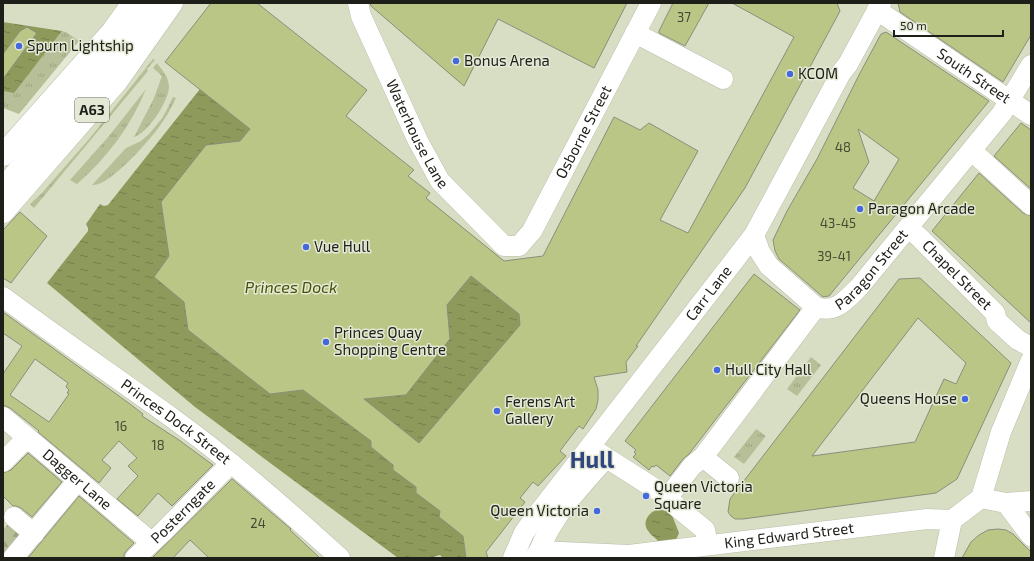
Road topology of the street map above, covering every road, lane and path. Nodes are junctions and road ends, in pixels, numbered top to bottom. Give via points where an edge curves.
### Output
1 (120, 3) edge
2 (133, 3) edge
3 (152, 3) edge
4 (172, 3) edge
5 (358, 3) edge
6 (651, 3) edge
7 (879, 7) edge
8 (635, 33) junction
9 (1031, 65) edge
10 (723, 79) dead end
11 (1009, 100) junction
12 (44, 108) junction
13 (1031, 115) edge
14 (972, 151) junction
15 (3, 155) edge
16 (3, 189) edge
17 (1031, 205) edge
18 (3, 212) edge
19 (908, 228) junction
20 (754, 235) junction
21 (504, 246) joint
22 (3, 297) edge
23 (816, 307) junction
24 (1031, 346) edge
25 (1031, 360) edge
26 (3, 417) edge
27 (27, 438) junction
28 (702, 457) junction
29 (3, 462) edge
30 (231, 464) junction
31 (729, 478) dead end
32 (78, 480) junction
33 (668, 498) junction
34 (981, 498) junction
35 (1031, 501) edge
36 (1006, 503) junction
37 (14, 517) dead end
38 (952, 520) junction
39 (34, 534) junction
40 (1031, 536) edge
41 (151, 542) junction
42 (708, 546) junction
43 (536, 554) edge
44 (629, 557) edge
45 (13, 558) edge
46 (135, 558) edge
47 (340, 558) edge
48 (513, 558) edge
49 (944, 558) edge

1 - 12 highway
2 - 12 highway, A63 via 112,32
3 - 16 highway, A63 via 92,82
4 - 18 highway, A63 via 117,81
5 - 21 street, Waterhouse Lane via 361,16 415,134 440,181
6 - 8 street, Osborne Street
7 - 11 street, South Street
7 - 20 street, Carr Lane
8 - 10 street
8 - 21 street, Osborne Street via 532,231 518,246
9 - 11 street, Paragon Street
11 - 13 street, South Street
11 - 14 street, Paragon Street
12 - 15 highway, A63
14 - 17 street
14 - 19 street, Paragon Street
19 - 23 street, Paragon Street via 860,286 842,303 832,309
19 - 24 street, Chapel Street via 995,313 997,321 1002,326 1018,340
20 - 23 street via 760,252 769,266
20 - 48 street, Carr Lane via 533,520
22 - 30 street, Princes Dock Street via 176,421
23 - 28 street, Paragon Street
25 - 34 street via 1001,432
26 - 27 street, Dagger Lane
27 - 29 street
27 - 32 street, Dagger Lane
28 - 31 street
28 - 33 street, Paragon Street
30 - 41 street, Posterngate
30 - 47 street, Princes Dock Street
32 - 39 street
32 - 41 street, Dagger Lane
33 - 42 street via 705,530
33 - 43 street via 603,456 544,536
34 - 36 street
34 - 38 street
35 - 36 street
36 - 40 street
37 - 39 street
38 - 42 street, King Edward Street via 927,519
38 - 49 street
39 - 45 street
41 - 46 street, Posterngate
42 - 44 street, King Edward Street
43 - 44 street, King Edward Street

